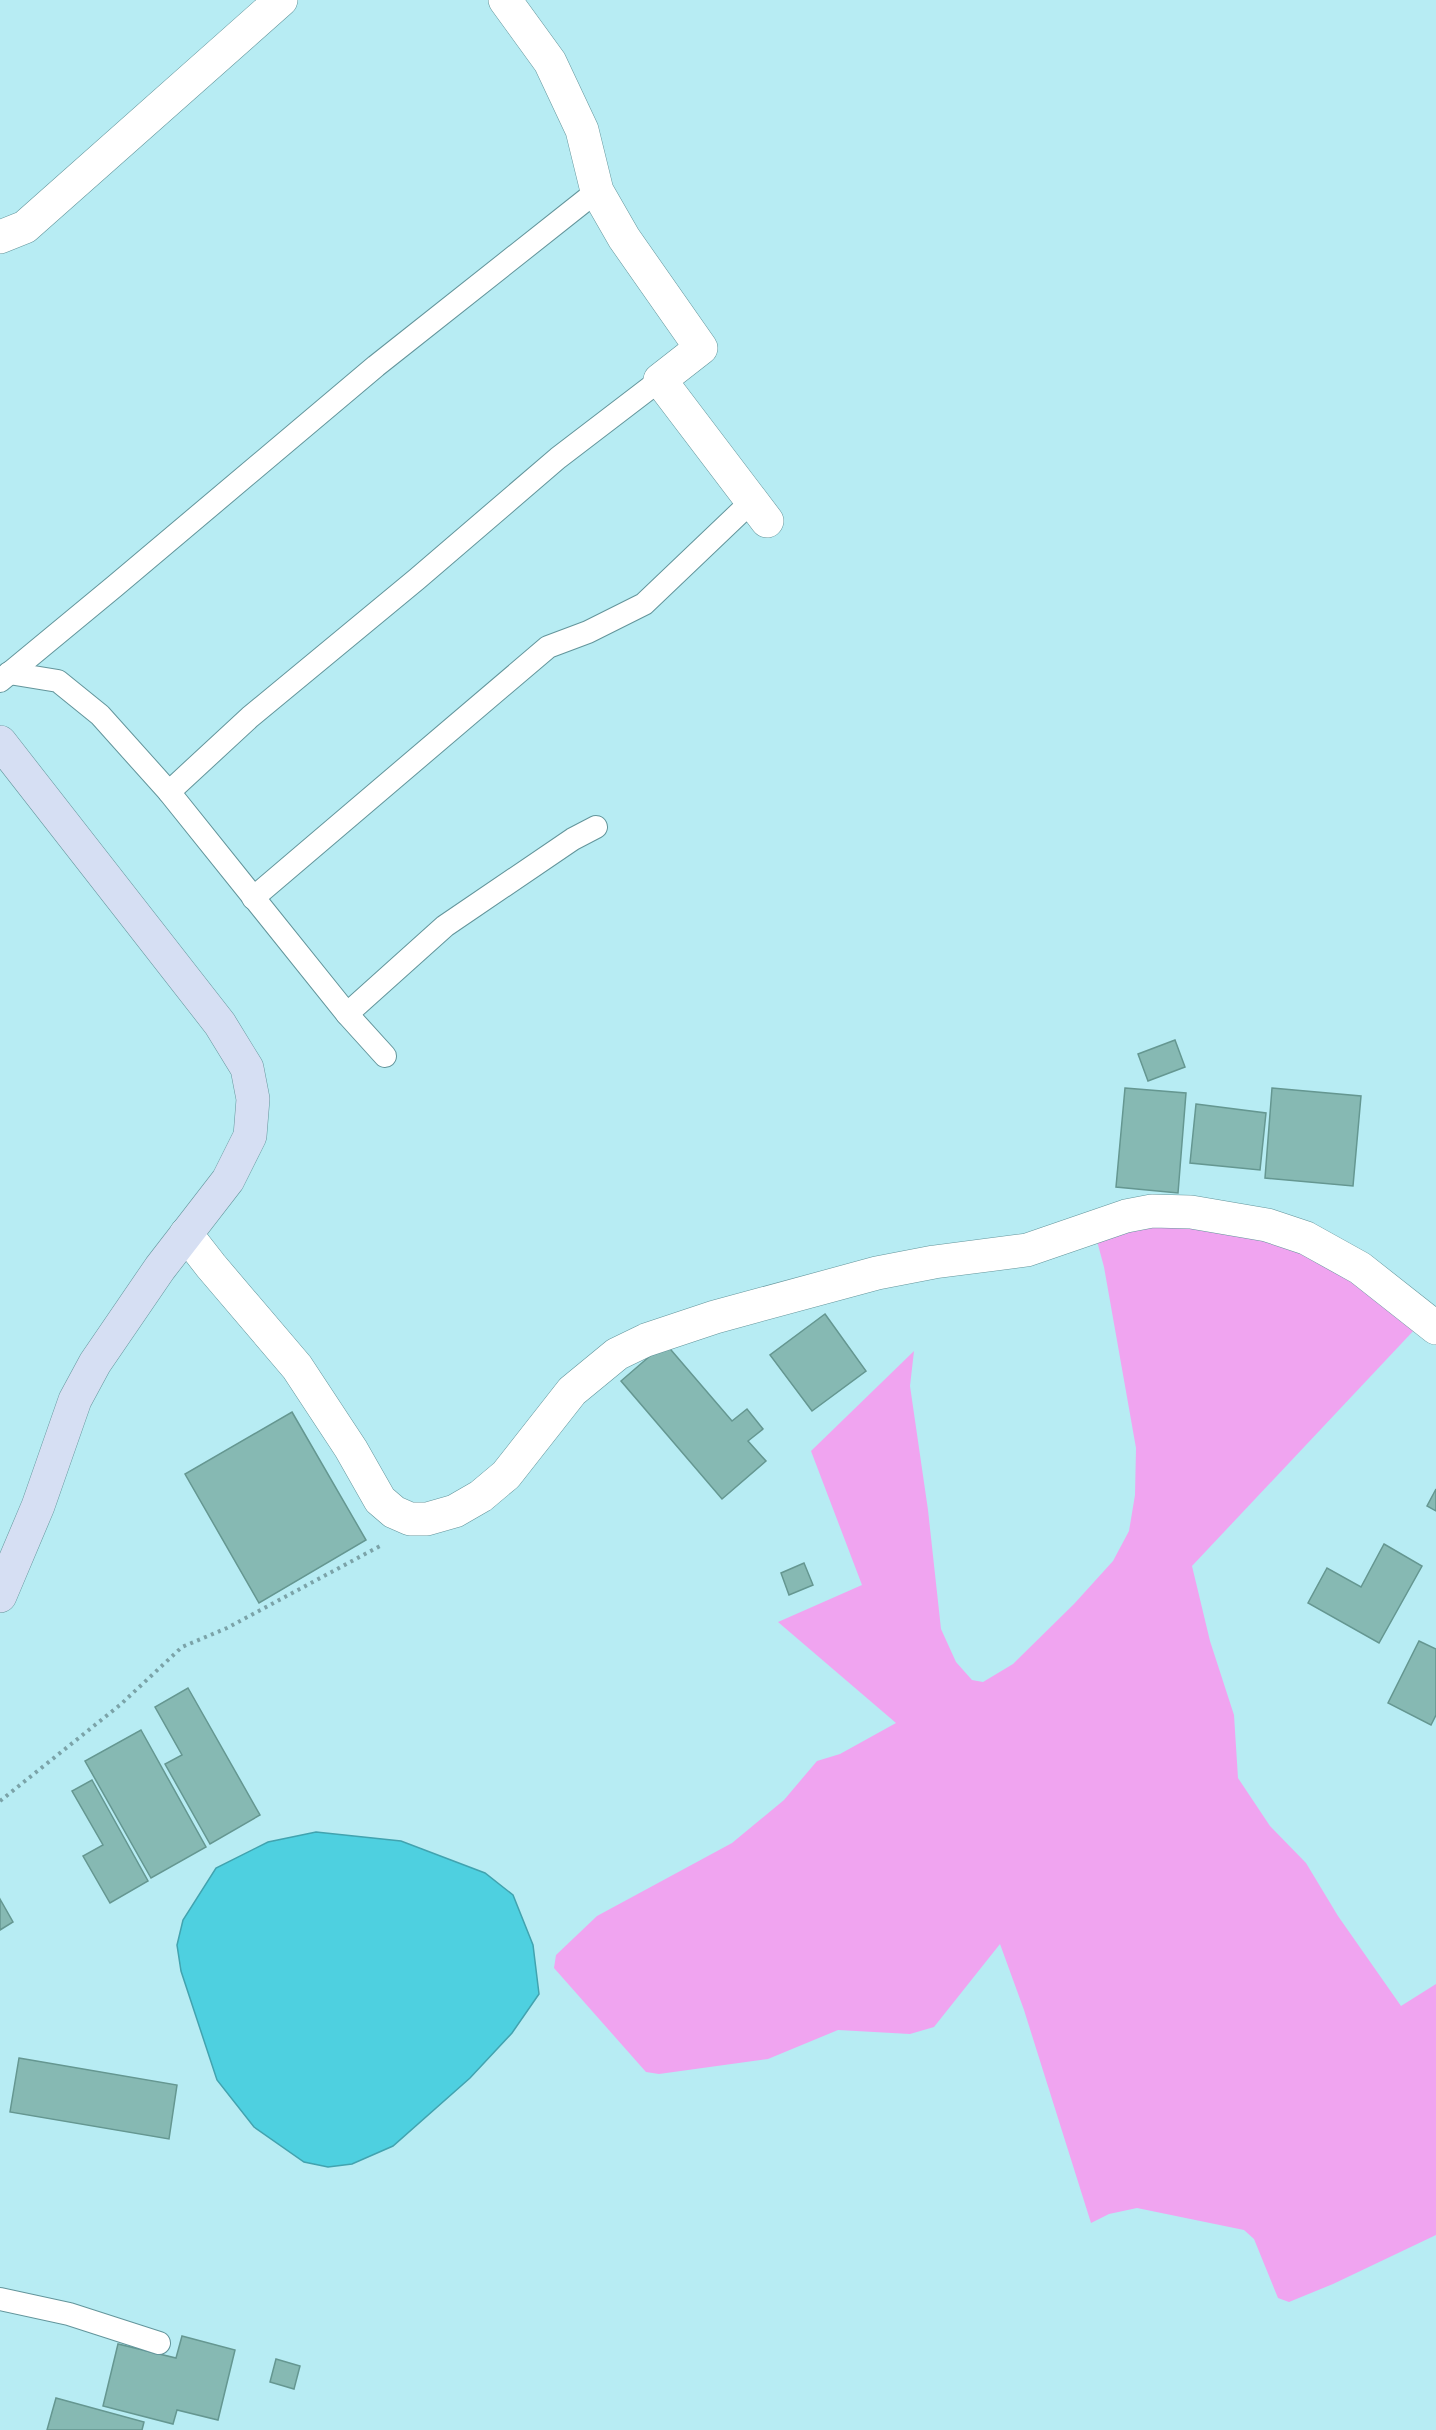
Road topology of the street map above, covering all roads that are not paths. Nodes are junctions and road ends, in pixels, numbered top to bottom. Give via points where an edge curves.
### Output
1 (281, 0) edge
2 (505, 0) edge
3 (597, 191) junction
4 (0, 237) edge
5 (660, 380) junction
6 (759, 511) joint
7 (4, 677) edge
8 (0, 742) edge
9 (169, 792) junction
10 (596, 827) dead end
11 (253, 898) junction
12 (346, 1014) junction
13 (385, 1056) dead end
14 (186, 1234) junction
15 (1436, 1328) edge
16 (0, 1596) edge
17 (0, 2299) edge
18 (159, 2343) dead end

1 - 4 street via 25,227
2 - 3 street via 550,62 582,130
3 - 5 street via 624,238 701,348
3 - 7 lane via 376,366
5 - 6 street
5 - 9 lane via 558,458 250,717
6 - 11 lane via 644,604 548,647
7 - 9 lane via 58,681 100,715
8 - 14 street via 220,1024 247,1068 253,1099 250,1136 228,1180
9 - 11 lane
10 - 12 lane via 445,926
11 - 12 lane
12 - 13 lane
14 - 15 street via 297,1367 380,1500 410,1519 428,1519 454,1511 481,1496 506,1475 572,1391 617,1354 646,1340 877,1273 1027,1250 1152,1211 1191,1212 1267,1225 1306,1238 1360,1268
14 - 16 street via 95,1363 75,1400 38,1506
17 - 18 lane via 69,2314

